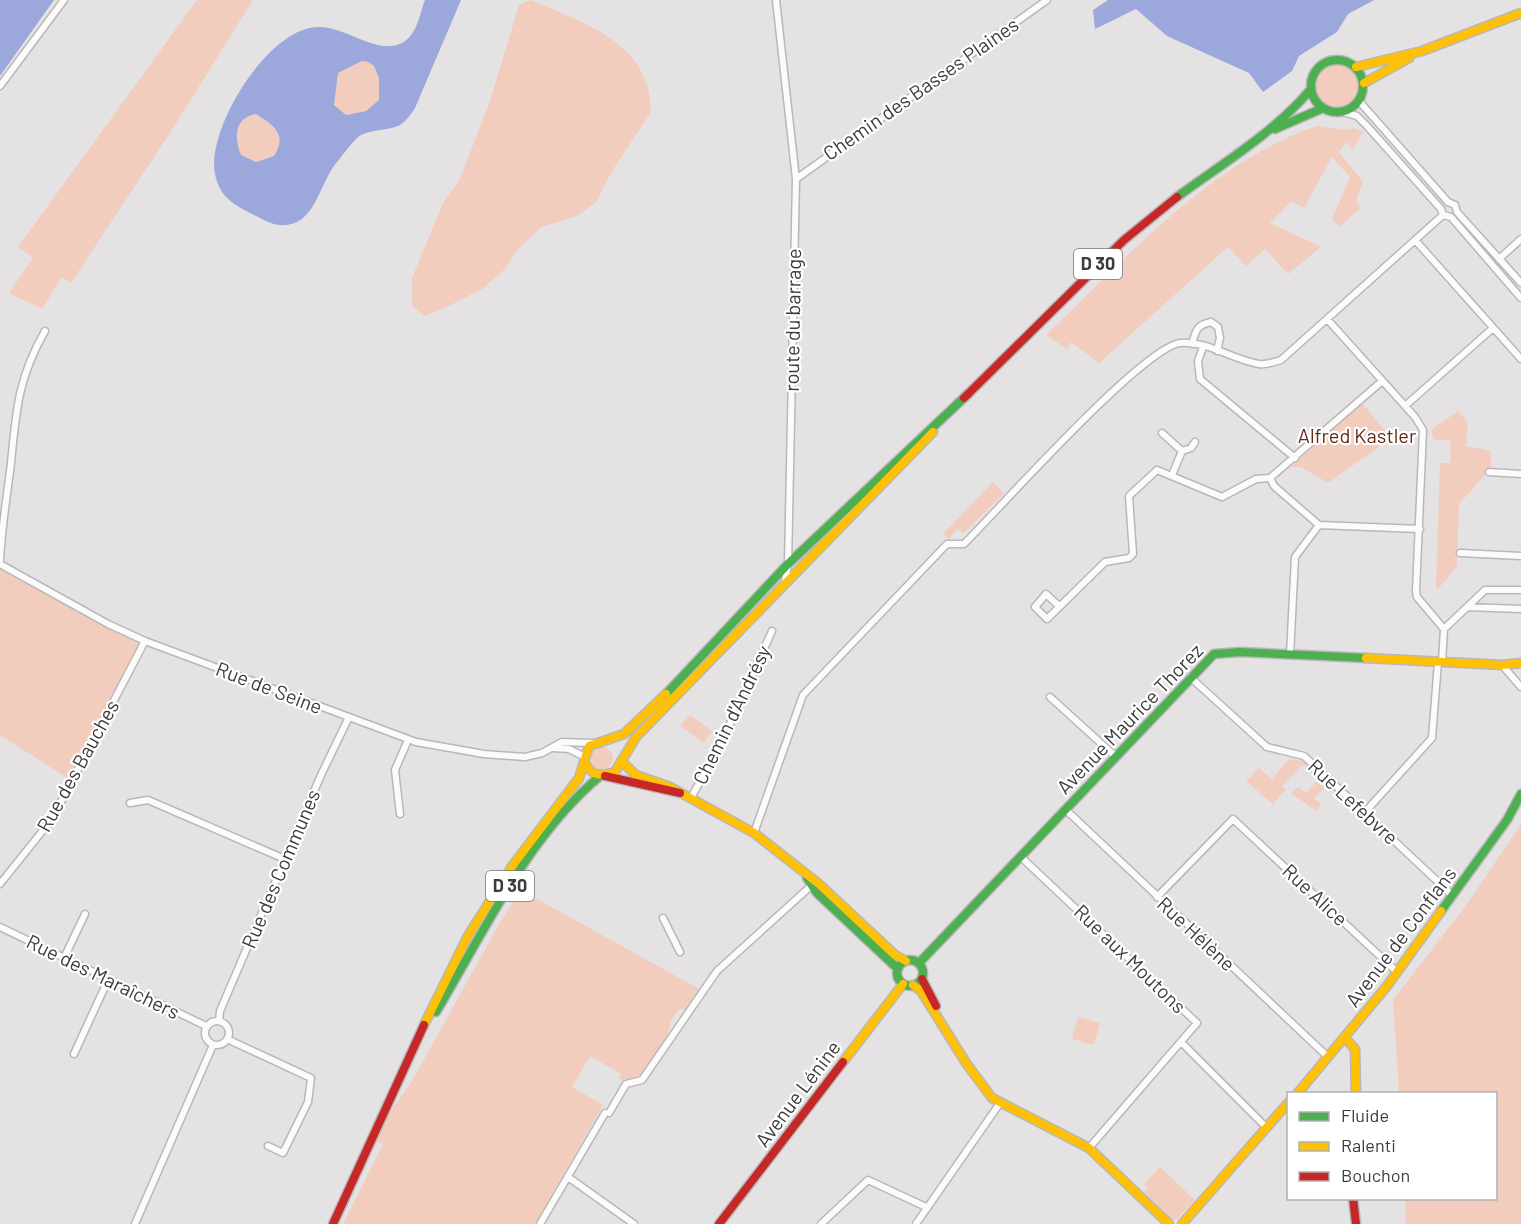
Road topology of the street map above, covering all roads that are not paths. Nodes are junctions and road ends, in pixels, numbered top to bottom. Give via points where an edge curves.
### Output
1 (64, 0) edge
2 (776, 0) edge
3 (1047, 0) edge
4 (1521, 13) edge
5 (1422, 51) junction
6 (1356, 67) junction
7 (1364, 83) junction
8 (0, 86) edge
9 (1311, 89) junction
10 (1359, 101) junction
11 (1323, 108) junction
12 (1343, 112) junction
13 (1265, 133) junction
14 (796, 178) junction
15 (1448, 202) junction
16 (1442, 212) junction
17 (1457, 212) junction
18 (1451, 217) junction
19 (1521, 239) edge
20 (1415, 240) junction
21 (1499, 259) junction
22 (1521, 283) edge
23 (1521, 298) edge
24 (1327, 319) junction
25 (1493, 328) junction
26 (45, 332) dead end
27 (1192, 344) junction
28 (1203, 347) junction
29 (1217, 351) junction
30 (1521, 359) edge
31 (1381, 382) junction
32 (968, 394) junction
33 (1405, 406) junction
34 (1162, 434) dead end
35 (1195, 442) dead end
36 (1182, 451) junction
37 (1295, 458) junction
38 (1489, 472) dead end
39 (1521, 474) edge
40 (1172, 475) junction
41 (1270, 478) junction
42 (1319, 525) junction
43 (1420, 529) junction
44 (1460, 553) dead end
45 (1521, 556) edge
46 (0, 564) edge
47 (788, 564) junction
48 (784, 585) junction
49 (1521, 590) edge
50 (1059, 606) dead end
51 (1467, 607) junction
52 (1521, 609) edge
53 (1444, 629) junction
54 (772, 631) dead end
55 (146, 641) junction
56 (1290, 655) junction
57 (1440, 662) junction
58 (1521, 663) edge
59 (1502, 665) junction
60 (1521, 669) edge
61 (1190, 677) junction
62 (1521, 687) edge
63 (1050, 697) dead end
64 (348, 718) junction
65 (408, 740) junction
66 (610, 741) junction
67 (593, 743) junction
68 (552, 747) junction
69 (1115, 756) junction
70 (621, 759) junction
71 (585, 760) junction
72 (602, 776) junction
73 (681, 794) junction
74 (1521, 794) edge
75 (691, 798) junction
76 (130, 803) dead end
77 (1065, 809) junction
78 (1365, 812) junction
79 (400, 814) dead end
80 (754, 833) junction
81 (1022, 857) junction
82 (287, 860) junction
83 (801, 870) junction
84 (0, 884) edge
85 (812, 885) junction
86 (1453, 896) junction
87 (1157, 897) junction
88 (85, 914) dead end
89 (663, 918) dead end
90 (0, 927) edge
91 (680, 952) dead end
92 (64, 958) junction
93 (906, 961) junction
94 (919, 963) junction
95 (898, 969) junction
96 (1397, 972) junction
97 (922, 979) junction
98 (108, 980) junction
99 (903, 984) junction
100 (913, 986) junction
101 (939, 1018) junction
102 (219, 1021) junction
103 (206, 1026) junction
104 (1345, 1038) junction
105 (227, 1039) junction
106 (419, 1039) junction
107 (1181, 1042) junction
108 (213, 1045) junction
109 (74, 1054) dead end
110 (1328, 1058) junction
111 (1299, 1092) edge
112 (1356, 1092) edge
113 (1000, 1103) junction
114 (1287, 1104) edge
115 (1266, 1127) junction
116 (268, 1146) dead end
117 (1089, 1148) junction
118 (568, 1177) junction
119 (1354, 1200) edge
120 (926, 1207) junction
121 (135, 1224) edge
122 (333, 1224) edge
123 (540, 1224) edge
124 (634, 1224) edge
125 (719, 1224) edge
126 (821, 1224) edge
127 (916, 1224) edge
128 (1169, 1224) edge
129 (1182, 1224) edge
130 (1356, 1224) edge

1 - 8 street
2 - 14 street, route du barrage
3 - 14 street, Chemin des Basses Plaines
4 - 5 main road
5 - 6 main road
5 - 7 main road
6 - 7 main road
6 - 9 main road via 1341,59 1324,63 1313,76
7 - 10 main road
9 - 11 main road
9 - 13 main road, D 30
10 - 12 main road
10 - 15 street
11 - 12 main road
11 - 13 main road, D 30
12 - 16 street via 1358,117
13 - 32 main road, D 30 via 1124,240
14 - 47 street, route du barrage
15 - 16 street
15 - 17 street via 1455,205
16 - 18 street
16 - 20 street
17 - 18 street
17 - 21 street
18 - 23 street
19 - 21 street
20 - 24 street
20 - 25 street
21 - 22 street
24 - 29 street via 1281,360 1261,364
24 - 31 street
25 - 30 street
25 - 33 street
26 - 46 street via 31,355 20,387
27 - 28 street
27 - 29 street via 1196,329 1211,322 1218,327
27 - 80 street via 1171,346 1131,374 964,544 947,544 803,695
28 - 29 street
28 - 37 street via 1198,361 1200,379
31 - 33 street
31 - 37 street
32 - 47 main road, D 30
32 - 48 main road, D 30
33 - 43 street via 1423,430
34 - 36 street
35 - 36 street
36 - 40 street
37 - 41 street
38 - 39 street
40 - 41 street via 1222,497 1256,479
40 - 50 street via 1157,470 1129,496 1133,554 1105,562
41 - 42 street via 1274,486
42 - 43 street
42 - 56 street via 1295,557
43 - 53 street via 1417,597
44 - 45 street
46 - 55 street, Rue de Seine
47 - 48 street
47 - 66 main road, D 30 via 629,731
48 - 70 main road, D 30 via 636,737
49 - 51 street via 1485,590
51 - 52 street
51 - 53 street
53 - 57 street
54 - 75 street, Chemin d'Andrésy via 725,735
55 - 64 street, Rue de Seine
55 - 84 street, Rue des Bauches via 52,819
56 - 57 main road, Avenue Maurice Thorez
56 - 61 main road, Avenue Maurice Thorez via 1219,652
57 - 59 main road, Avenue Maurice Thorez
57 - 78 street via 1432,738
58 - 59 main road, Avenue Maurice Thorez
59 - 60 main road, Avenue Maurice Thorez
59 - 62 street
61 - 69 main road, Avenue Maurice Thorez
61 - 78 street, Rue Lefebvre via 1267,747 1304,756
63 - 69 street
64 - 65 street, Rue de Seine
64 - 82 street, Rue des Communes
65 - 68 street, Rue de Seine via 525,757
65 - 79 street via 395,770
66 - 67 main road
66 - 70 main road via 618,748
67 - 68 street, Rue de Seine via 562,742
67 - 71 main road
68 - 71 street via 569,749
69 - 77 main road, Avenue Maurice Thorez
70 - 72 main road via 615,772
70 - 73 main road via 636,775
71 - 72 main road via 590,772
71 - 106 main road, D 30 via 575,785 513,865 468,936
72 - 73 main road
72 - 106 main road, D 30 via 584,788 529,856
73 - 75 main road
74 - 86 main road, Avenue de Conflans
75 - 80 main road
76 - 82 street via 148,800
77 - 81 main road, Avenue Maurice Thorez
77 - 87 street, Rue Hélène
78 - 86 street, Rue Lefebvre
80 - 83 main road
81 - 94 main road, Avenue Maurice Thorez
81 - 107 street, Rue aux Moutons via 1197,1023
82 - 102 street, Rue des Communes
83 - 85 main road
83 - 93 main road
85 - 95 main road via 844,921
85 - 118 street via 717,971 642,1080 626,1084
86 - 96 main road, Avenue de Conflans
87 - 96 street, Rue Alice via 1233,819
87 - 110 street, Rue Hélène
88 - 92 street
89 - 91 street
90 - 92 street, Rue des Maraîchers
92 - 98 street, Rue des Maraîchers
93 - 94 main road
93 - 95 main road
94 - 97 main road
95 - 99 main road
96 - 104 main road, Avenue de Conflans
97 - 100 main road
97 - 101 main road
98 - 103 street, Rue des Maraîchers
98 - 109 street
99 - 100 main road
99 - 125 main road, Avenue Lénine
100 - 101 main road via 921,991
101 - 113 main road via 979,1083
102 - 103 street
102 - 105 street via 227,1026
103 - 108 street via 205,1037
104 - 110 main road, Avenue de Conflans
104 - 112 main road via 1355,1050
105 - 108 street
105 - 116 street via 311,1078 308,1102 283,1153
106 - 122 main road, D 30
107 - 115 street
107 - 117 street, Rue aux Moutons
108 - 121 street
110 - 111 main road, Avenue de Conflans
113 - 117 main road
113 - 120 street
114 - 115 main road
115 - 129 main road
117 - 128 main road
118 - 123 street
118 - 124 street
119 - 130 main road
120 - 126 street via 868,1180
120 - 127 street

